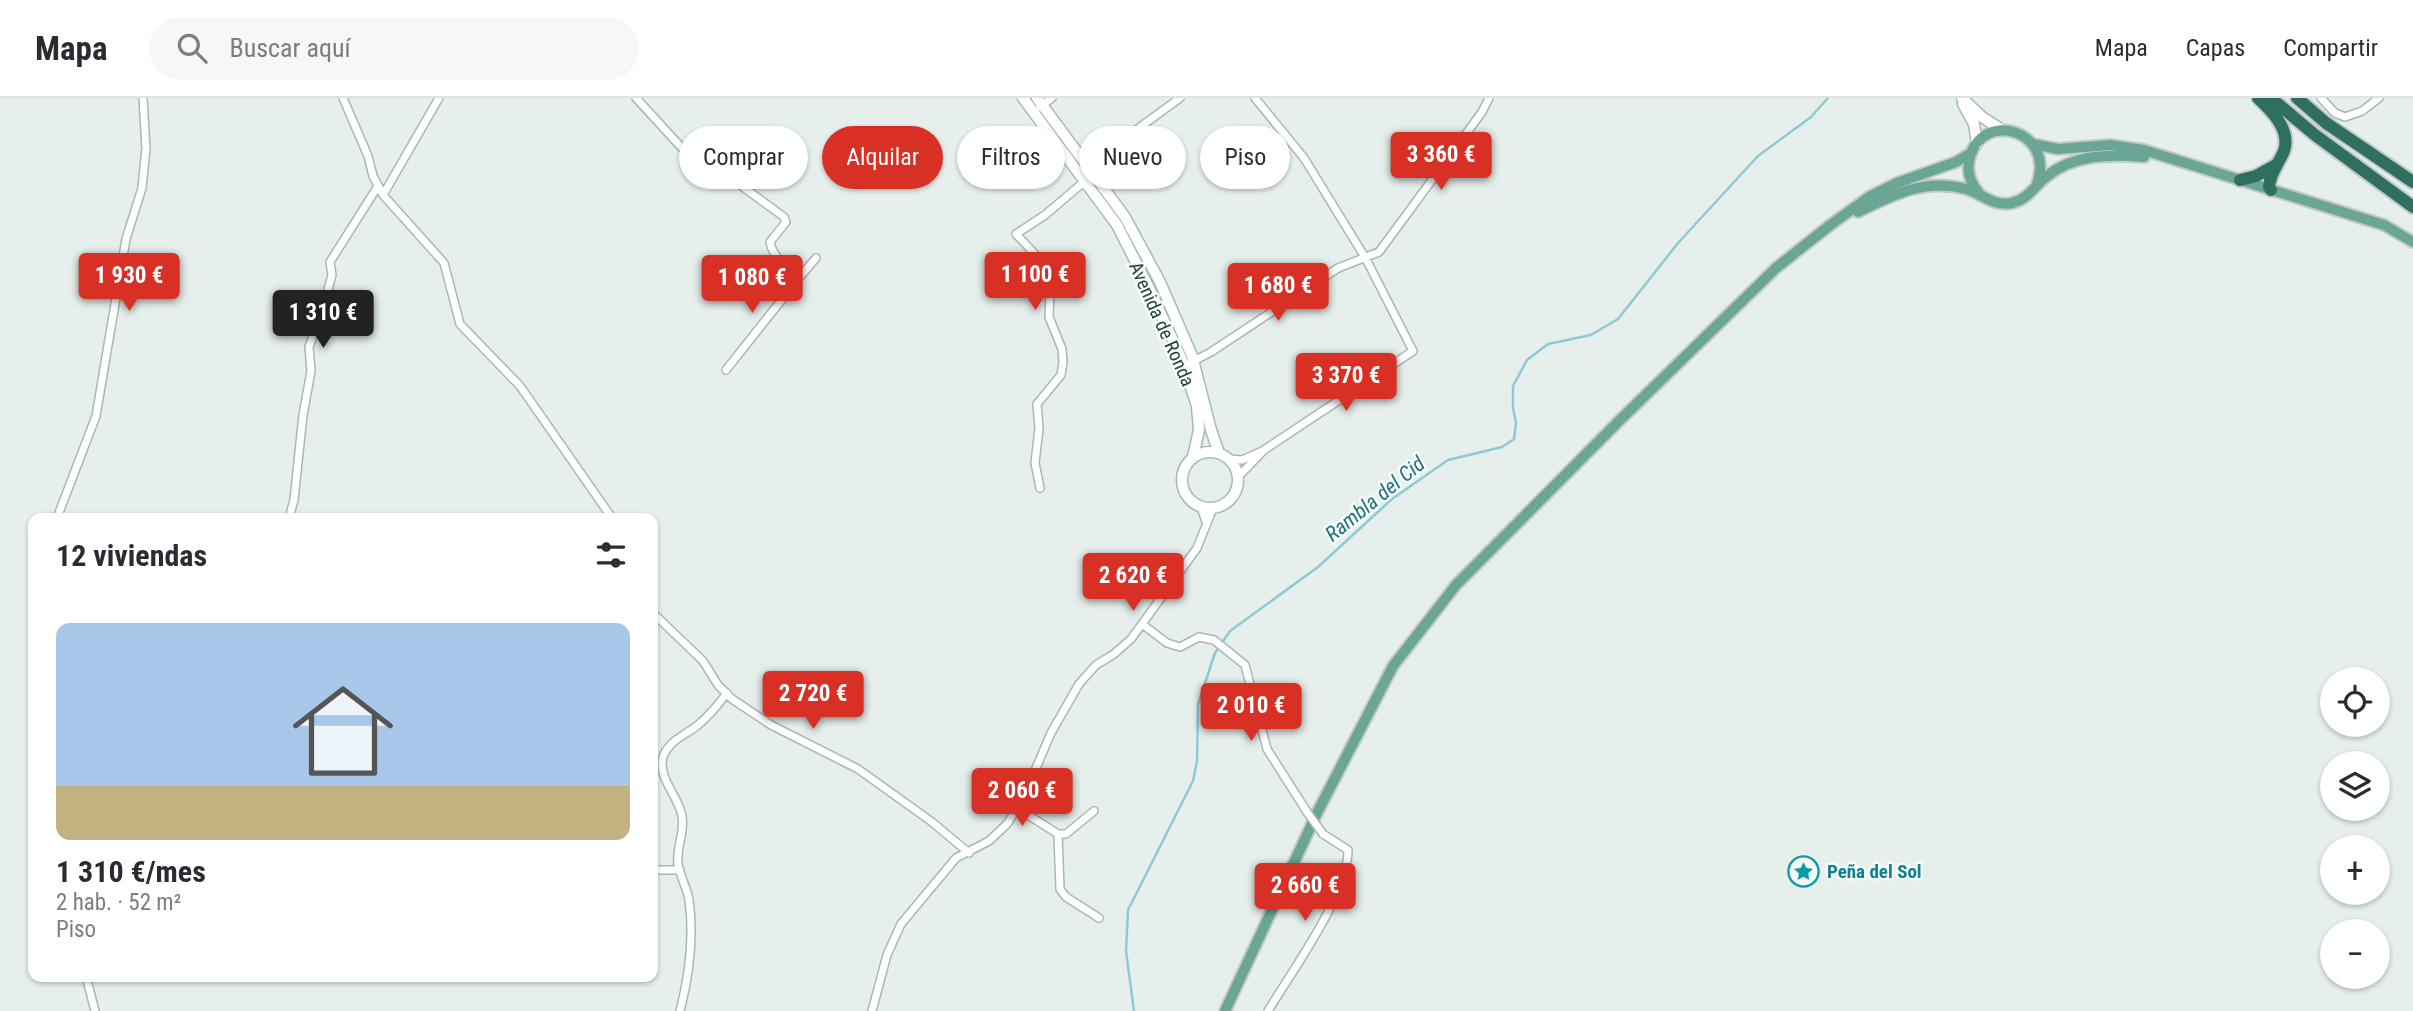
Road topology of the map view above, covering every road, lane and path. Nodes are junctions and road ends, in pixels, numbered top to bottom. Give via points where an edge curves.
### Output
1 (143, 98) edge
2 (343, 98) edge
3 (439, 98) edge
4 (636, 98) edge
5 (1023, 98) edge
6 (1052, 98) edge
7 (1180, 98) edge
8 (1255, 98) edge
9 (1489, 98) edge
10 (1960, 98) edge
11 (2258, 98) edge
12 (2271, 98) edge
13 (2297, 98) edge
14 (2321, 98) edge
15 (2379, 98) edge
16 (1040, 102) edge
17 (1033, 112) junction
18 (1144, 126) edge
19 (2002, 130) junction
20 (2033, 144) junction
21 (1974, 148) junction
22 (2181, 163) junction
23 (2276, 165) junction
24 (1079, 166) edge
25 (1079, 168) edge
26 (1079, 177) edge
27 (2240, 180) junction
28 (2413, 182) edge
29 (2037, 184) junction
30 (378, 186) junction
31 (1093, 189) edge
32 (1098, 189) edge
33 (2271, 190) junction
34 (383, 195) junction
35 (1982, 195) junction
36 (2413, 206) edge
37 (1829, 226) junction
38 (2413, 242) edge
39 (816, 258) dead end
40 (1366, 259) junction
41 (799, 278) junction
42 (1194, 361) junction
43 (1184, 366) junction
44 (726, 370) dead end
45 (1264, 450) junction
46 (1219, 453) junction
47 (1193, 457) junction
48 (1230, 459) junction
49 (1238, 477) junction
50 (1040, 488) dead end
51 (1201, 507) junction
52 (1213, 508) junction
53 (59, 513) edge
54 (290, 513) edge
55 (609, 513) edge
56 (1206, 522) junction
57 (658, 618) edge
58 (1142, 624) junction
59 (727, 694) junction
60 (1017, 808) junction
61 (1094, 811) dead end
62 (1058, 834) junction
63 (969, 853) junction
64 (658, 870) edge
65 (680, 870) junction
66 (1099, 918) dead end
67 (88, 982) edge
68 (95, 1011) edge
69 (680, 1011) edge
70 (872, 1011) edge
71 (1225, 1011) edge
72 (1268, 1011) edge

1 - 53 street via 146,148 142,188 126,239 96,416
2 - 30 street
3 - 34 street
4 - 41 street via 681,147 784,217 786,222 770,248
5 - 17 street, Avenida de Ronda
6 - 16 street
7 - 18 street
8 - 40 street via 1304,158
9 - 40 street via 1379,252
10 - 19 street
10 - 21 street via 1974,124
11 - 23 highway via 2277,118 2286,139
12 - 36 highway
13 - 28 highway
14 - 15 street via 2345,117
16 - 17 street
16 - 24 street, Avenida de Ronda
17 - 25 street, Avenida de Ronda
19 - 20 main road via 2018,133
19 - 21 main road via 1990,133
20 - 22 main road via 2058,149 2129,147
20 - 29 main road via 2041,163
21 - 35 main road via 1969,176
21 - 37 main road via 1956,162 1869,197
22 - 27 main road
22 - 29 main road via 2129,155 2099,156 2067,164
23 - 27 highway
23 - 33 highway
26 - 50 street via 1045,215 1016,234 1046,266 1049,317 1062,349 1061,375 1037,404 1035,463
27 - 33 main road
29 - 35 main road via 2031,193 2012,203
30 - 34 street
30 - 54 street via 330,262 332,275 324,308 309,347 311,371
31 - 43 street, Avenida de Ronda via 1117,225
32 - 42 street, Avenida de Ronda via 1125,217
33 - 38 main road via 2384,225
34 - 55 street via 443,263 460,324 520,386
35 - 37 main road via 1941,185 1915,187
37 - 71 main road via 1776,268 1456,584 1393,666 1318,811
39 - 41 street
40 - 42 street via 1338,268
40 - 45 street via 1413,351
41 - 44 street
42 - 43 street
42 - 46 street, Avenida de Ronda
43 - 47 street, Avenida de Ronda via 1197,406 1199,430
45 - 48 street via 1242,460
45 - 49 street
46 - 47 street
46 - 48 street
47 - 51 street via 1181,479 1191,501
48 - 49 street
49 - 52 street via 1235,494
51 - 52 street
51 - 56 street
52 - 56 street
56 - 58 street via 1197,548
57 - 59 street via 703,661
58 - 60 street via 1079,684
58 - 72 street, bridge via 1160,639 1180,647 1199,638 1214,639 1245,666 1267,749 1323,834 1348,850 1348,862 1331,903
59 - 63 street via 771,725 858,769
59 - 65 street via 697,726 673,741 662,760 663,773 682,815
60 - 62 street
60 - 63 street via 1009,823
61 - 62 street via 1066,834
62 - 66 street via 1060,889
63 - 70 street via 956,858 901,924
64 - 65 street
65 - 69 street via 691,919 687,985
67 - 68 street

